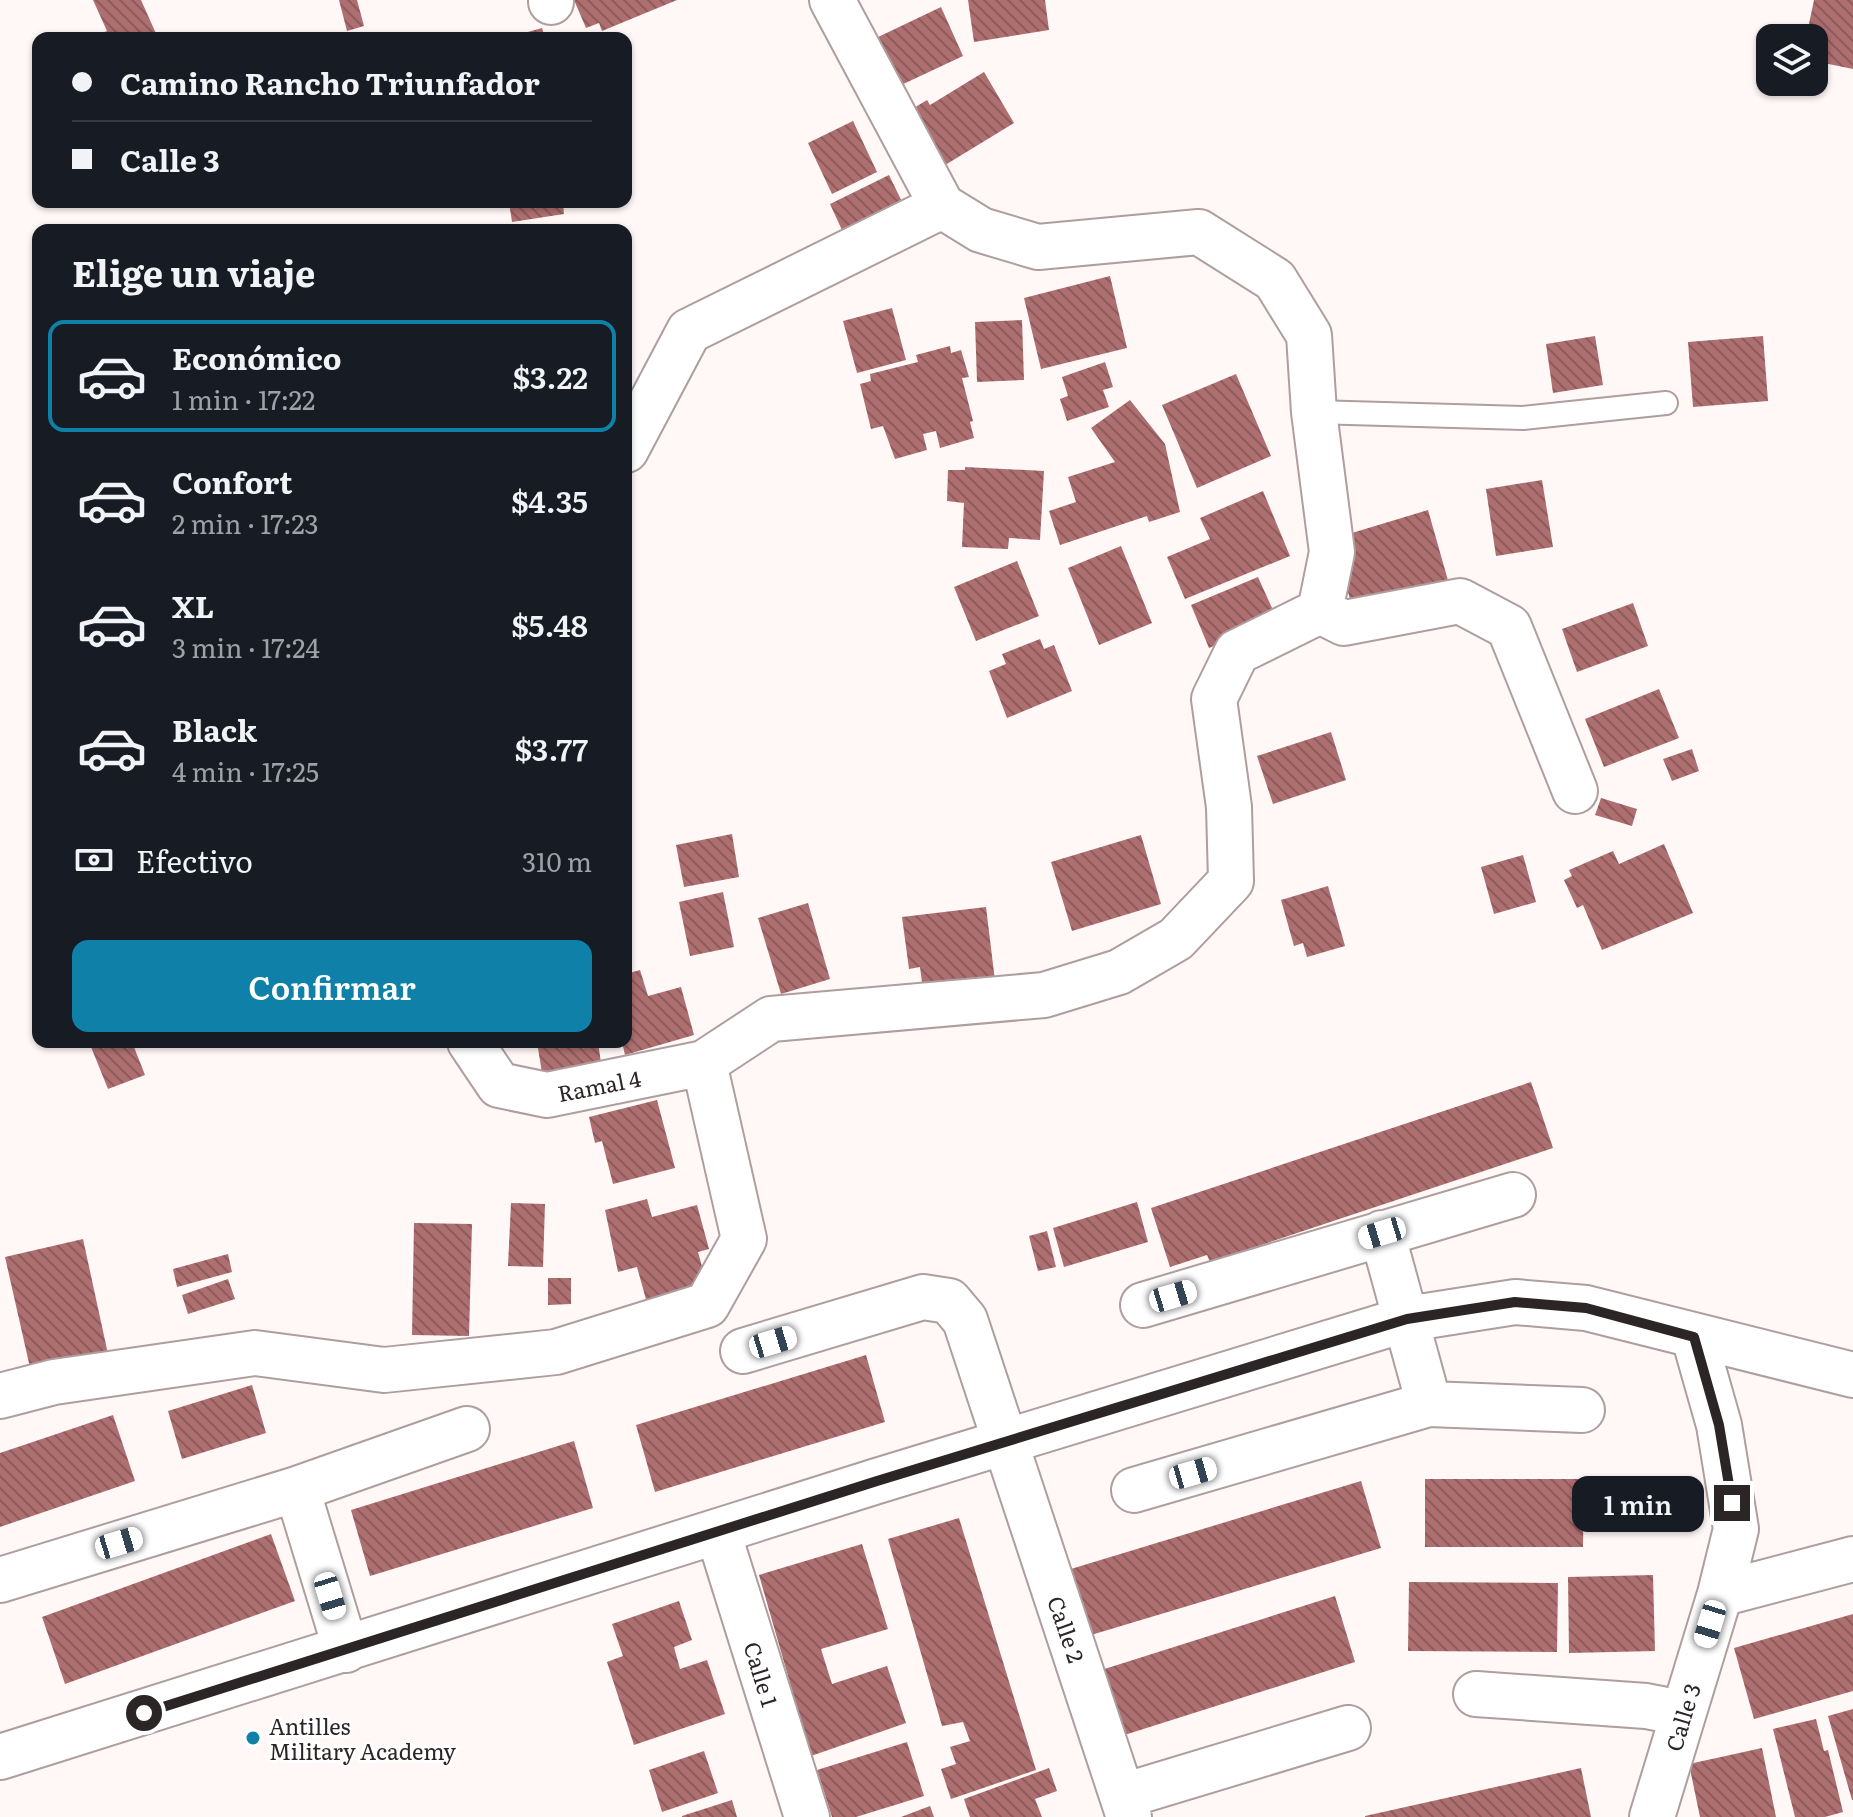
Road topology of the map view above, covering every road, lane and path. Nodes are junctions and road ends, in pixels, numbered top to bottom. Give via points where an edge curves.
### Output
1 (832, 0) edge
2 (942, 206) junction
3 (1666, 403) dead end
4 (1314, 412) junction
5 (632, 439) edge
6 (1320, 611) junction
7 (1575, 791) dead end
8 (474, 1048) edge
9 (704, 1063) junction
10 (1513, 1195) dead end
11 (1382, 1233) junction
12 (1143, 1305) dead end
13 (1407, 1319) junction
14 (1694, 1337) junction
15 (743, 1351) dead end
16 (1853, 1375) edge
17 (0, 1396) edge
18 (1429, 1404) junction
19 (1582, 1410) dead end
20 (467, 1429) dead end
21 (1004, 1442) junction
22 (297, 1489) junction
23 (1134, 1490) dead end
24 (718, 1532) junction
25 (1853, 1559) edge
26 (0, 1580) edge
27 (1720, 1594) junction
28 (346, 1650) junction
29 (1476, 1694) dead end
30 (1682, 1713) junction
31 (1348, 1728) dead end
32 (0, 1757) edge
33 (1126, 1807) edge
34 (807, 1817) edge
35 (1652, 1817) edge

1 - 2 street
2 - 4 street via 981,230 1038,247 1199,232 1275,280 1309,335
2 - 5 street via 689,331
3 - 4 lane via 1523,418
4 - 6 street via 1332,552
6 - 7 street via 1344,623 1460,601 1509,627
6 - 9 street via 1237,652 1214,699 1229,807 1231,881 1176,939 1119,972 1044,995 771,1019
8 - 9 street, Ramal 4 via 499,1085 547,1095
9 - 17 street via 744,1239 707,1305 556,1352 384,1370 255,1353 54,1382
10 - 11 street
11 - 12 street
11 - 13 street
13 - 14 street via 1515,1302 1586,1308
13 - 18 street
13 - 21 street
14 - 16 street
14 - 27 street, Calle 3 via 1719,1425 1736,1529
15 - 21 street, Calle 2 via 923,1297 949,1301 965,1320
18 - 19 street
18 - 23 street
20 - 22 street
21 - 24 street
21 - 33 street, Calle 2
22 - 26 street
22 - 28 street
24 - 28 street
24 - 34 street, Calle 1
25 - 27 street
27 - 30 street, Calle 3
28 - 32 street
29 - 30 street
30 - 35 street, Calle 3
31 - 33 street

